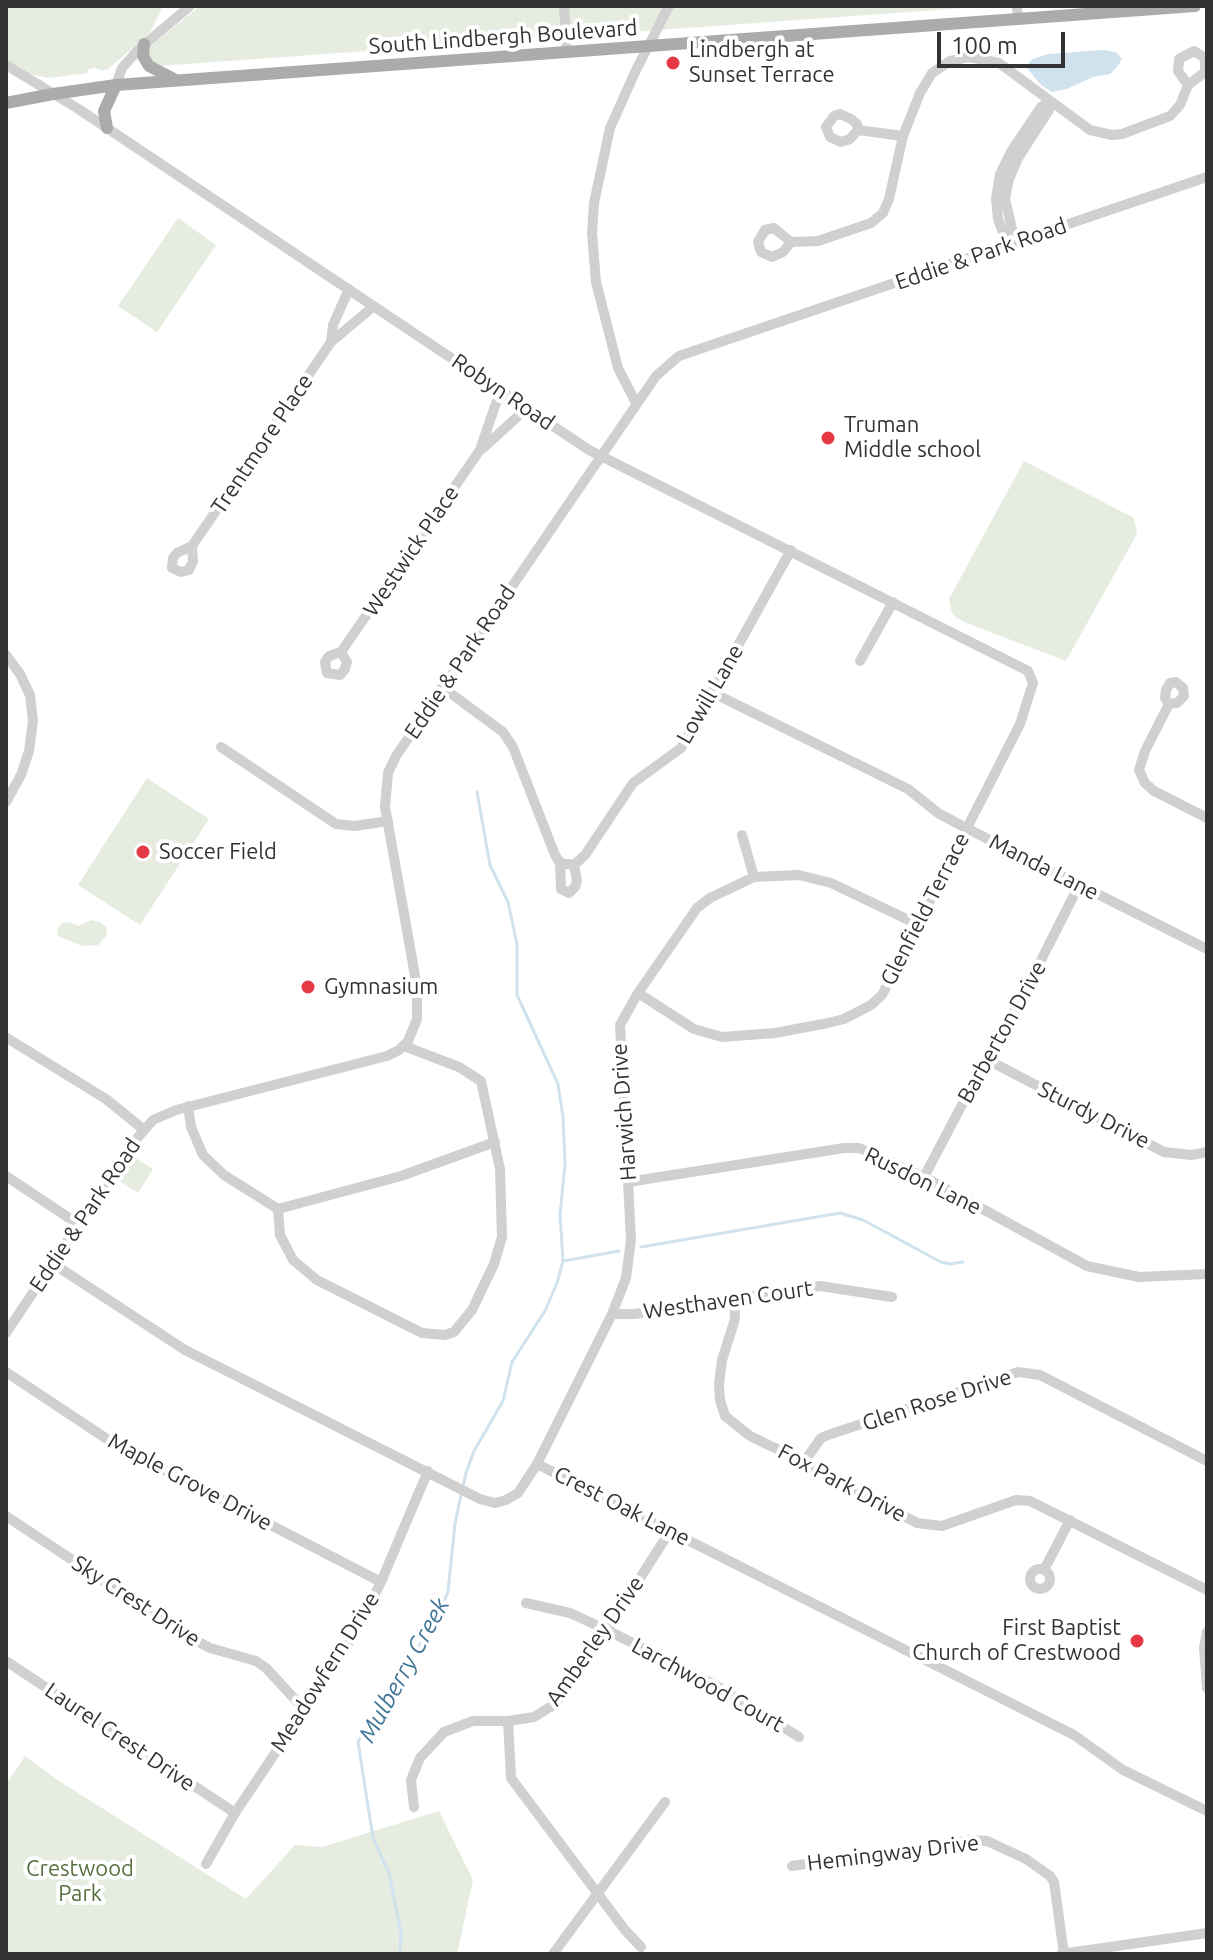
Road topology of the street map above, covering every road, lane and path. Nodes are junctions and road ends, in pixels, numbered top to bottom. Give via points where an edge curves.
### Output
1 (190, 6) edge
2 (564, 6) edge
3 (669, 6) edge
4 (1195, 6) edge
5 (176, 11) edge
6 (1017, 13) edge
7 (144, 44) junction
8 (648, 47) junction
9 (567, 53) junction
10 (6, 65) edge
11 (177, 81) junction
12 (116, 85) junction
13 (1188, 85) dead end
14 (53, 94) junction
15 (6, 103) edge
16 (1048, 104) junction
17 (107, 128) junction
18 (858, 130) dead end
19 (903, 136) junction
20 (1207, 177) edge
21 (1011, 239) junction
22 (791, 242) dead end
23 (349, 289) junction
24 (374, 306) junction
25 (331, 342) junction
26 (503, 392) junction
27 (636, 403) junction
28 (527, 408) junction
29 (480, 450) junction
30 (600, 455) junction
31 (192, 546) dead end
32 (791, 550) junction
33 (893, 602) junction
34 (341, 652) dead end
35 (6, 655) edge
36 (860, 661) dead end
37 (1028, 671) joint
38 (442, 687) junction
39 (713, 693) junction
40 (1169, 704) dead end
41 (221, 747) dead end
42 (6, 802) edge
43 (1207, 818) edge
44 (388, 821) junction
45 (966, 828) junction
46 (742, 835) dead end
47 (560, 862) junction
48 (574, 865) junction
49 (754, 877) junction
50 (1079, 885) junction
51 (919, 925) junction
52 (1207, 949) edge
53 (638, 993) junction
54 (7, 1038) edge
55 (404, 1046) junction
56 (986, 1059) junction
57 (188, 1106) junction
58 (143, 1129) junction
59 (495, 1142) junction
60 (1207, 1152) edge
61 (6, 1176) edge
62 (924, 1177) junction
63 (628, 1182) junction
64 (278, 1209) junction
65 (78, 1224) junction
66 (52, 1263) junction
67 (1207, 1274) edge
68 (892, 1297) dead end
69 (734, 1298) junction
70 (612, 1314) junction
71 (7, 1330) edge
72 (6, 1372) edge
73 (1207, 1461) edge
74 (804, 1462) junction
75 (537, 1464) junction
76 (428, 1471) junction
77 (1070, 1520) junction
78 (8, 1522) edge
79 (670, 1531) junction
80 (1044, 1570) dead end
81 (381, 1582) junction
82 (1207, 1590) edge
83 (526, 1603) dead end
84 (607, 1630) junction
85 (1207, 1632) edge
86 (6, 1661) edge
87 (1207, 1688) edge
88 (304, 1709) junction
89 (508, 1721) junction
90 (799, 1737) dead end
91 (665, 1802) dead end
92 (414, 1807) dead end
93 (1207, 1811) edge
94 (235, 1813) junction
95 (206, 1864) dead end
96 (792, 1866) dead end
97 (598, 1892) junction
98 (1207, 1933) edge
99 (641, 1947) dead end
100 (553, 1954) edge
101 (1062, 1954) edge

1 - 5 street
2 - 9 street
3 - 8 street
4 - 6 main road, South Lindbergh Boulevard
5 - 7 street
6 - 8 main road, South Lindbergh Boulevard
7 - 11 main road via 149,66
7 - 12 street via 122,68
8 - 9 main road, South Lindbergh Boulevard
8 - 27 street via 610,128 592,233 607,330
9 - 11 main road, South Lindbergh Boulevard
10 - 14 street, Robyn Road
11 - 12 main road, South Lindbergh Boulevard
12 - 14 main road, South Lindbergh Boulevard
12 - 17 main road via 104,111
13 - 16 street via 1170,116 1122,134 1090,130
14 - 15 main road, South Lindbergh Boulevard
14 - 17 street, Robyn Road
16 - 19 street via 999,63 969,57 950,61 932,73
16 - 21 street via 1026,128 1000,174 998,219
17 - 23 street, Robyn Road
18 - 19 street
19 - 22 street via 883,213 849,232
20 - 21 street, Eddie & Park Road
21 - 27 street, Eddie & Park Road via 679,356
23 - 24 street, Robyn Road
23 - 25 street, Trentmore Place
24 - 25 street, Trentmore Place
24 - 26 street, Robyn Road
25 - 31 street, Trentmore Place
26 - 28 street, Robyn Road
26 - 29 street, Westwick Place
27 - 30 street, Eddie & Park Road
28 - 29 street, Westwick Place
28 - 30 street, Robyn Road
29 - 34 street, Westwick Place
30 - 32 street, Robyn Road
30 - 38 street, Eddie & Park Road
32 - 33 street, Robyn Road
32 - 39 street, Lowill Lane
33 - 36 street
33 - 37 street, Robyn Road
35 - 42 street via 30,695 33,721 28,756
37 - 45 street, Glenfield Terrace via 1033,683 1020,724
38 - 44 street, Eddie & Park Road via 391,764 385,782
38 - 47 street via 503,732
39 - 45 street, Manda Lane via 908,789
39 - 48 street, Lowill Lane via 681,748 633,783
40 - 43 street via 1139,770 1154,791
41 - 44 street via 336,824
44 - 55 street, Eddie & Park Road via 417,987 417,1019
45 - 50 street, Manda Lane
45 - 51 street, Glenfield Terrace
46 - 49 street
47 - 48 street
47 - 48 street, Lowill Lane via 561,889 569,893 577,881
49 - 51 street, Harwich Drive via 816,878
49 - 53 street, Harwich Drive via 697,908
50 - 52 street, Manda Lane
50 - 56 street, Barberton Drive
51 - 53 street, Glenfield Terrace via 882,995 857,1013 828,1023 722,1037 694,1029
53 - 63 street, Harwich Drive via 619,1033
54 - 58 street via 106,1099
55 - 57 street, Eddie & Park Road via 375,1059
55 - 59 street via 481,1081
56 - 60 street, Sturdy Drive via 1164,1152
56 - 62 street, Barberton Drive
57 - 58 street, Eddie & Park Road
57 - 64 street via 203,1155
58 - 65 street, Eddie & Park Road
59 - 64 street via 401,1176
59 - 64 street via 502,1237 472,1310 454,1332 422,1333 317,1280 286,1249
61 - 65 street
62 - 63 street, Rusdon Lane via 859,1148 844,1148
62 - 67 street, Rusdon Lane via 1087,1266 1139,1277
63 - 70 street, Harwich Drive via 629,1262
65 - 66 street, Eddie & Park Road
66 - 71 street, Eddie & Park Road
66 - 76 street, Crest Oak Lane via 185,1350
68 - 69 street, Westhaven Court via 820,1286
69 - 70 street, Westhaven Court
69 - 74 street, Fox Park Drive via 735,1319 719,1384 725,1416 750,1436
70 - 75 street, Harwich Drive
72 - 81 street, Maple Grove Drive via 116,1445
73 - 74 street, Glen Rose Drive via 1040,1375 1018,1372 828,1435
74 - 77 street, Fox Park Drive via 929,1526 1023,1500
75 - 76 street, Crest Oak Lane via 518,1493 495,1503
75 - 79 street, Crest Oak Lane
76 - 81 street, Meadowfern Drive
77 - 80 street
77 - 82 street, Fox Park Drive
78 - 88 street, Sky Crest Drive via 187,1636 256,1661
79 - 84 street, Amberley Drive
79 - 93 street, Crest Oak Lane via 1074,1735 1123,1770
81 - 88 street, Meadowfern Drive via 356,1632
83 - 84 street, Larchwood Court via 570,1613
84 - 89 street, Amberley Drive via 555,1704 534,1717
84 - 90 street, Larchwood Court via 715,1685
85 - 87 street
86 - 94 street, Laurel Crest Drive
88 - 94 street, Meadowfern Drive
89 - 92 street, Amberley Drive via 473,1721 444,1732 420,1758 411,1780
89 - 97 street via 511,1778
91 - 97 street
94 - 95 street, Meadowfern Drive
96 - 101 street, Hemingway Drive via 987,1841 1026,1859 1054,1882
97 - 99 street
97 - 100 street
98 - 101 street

